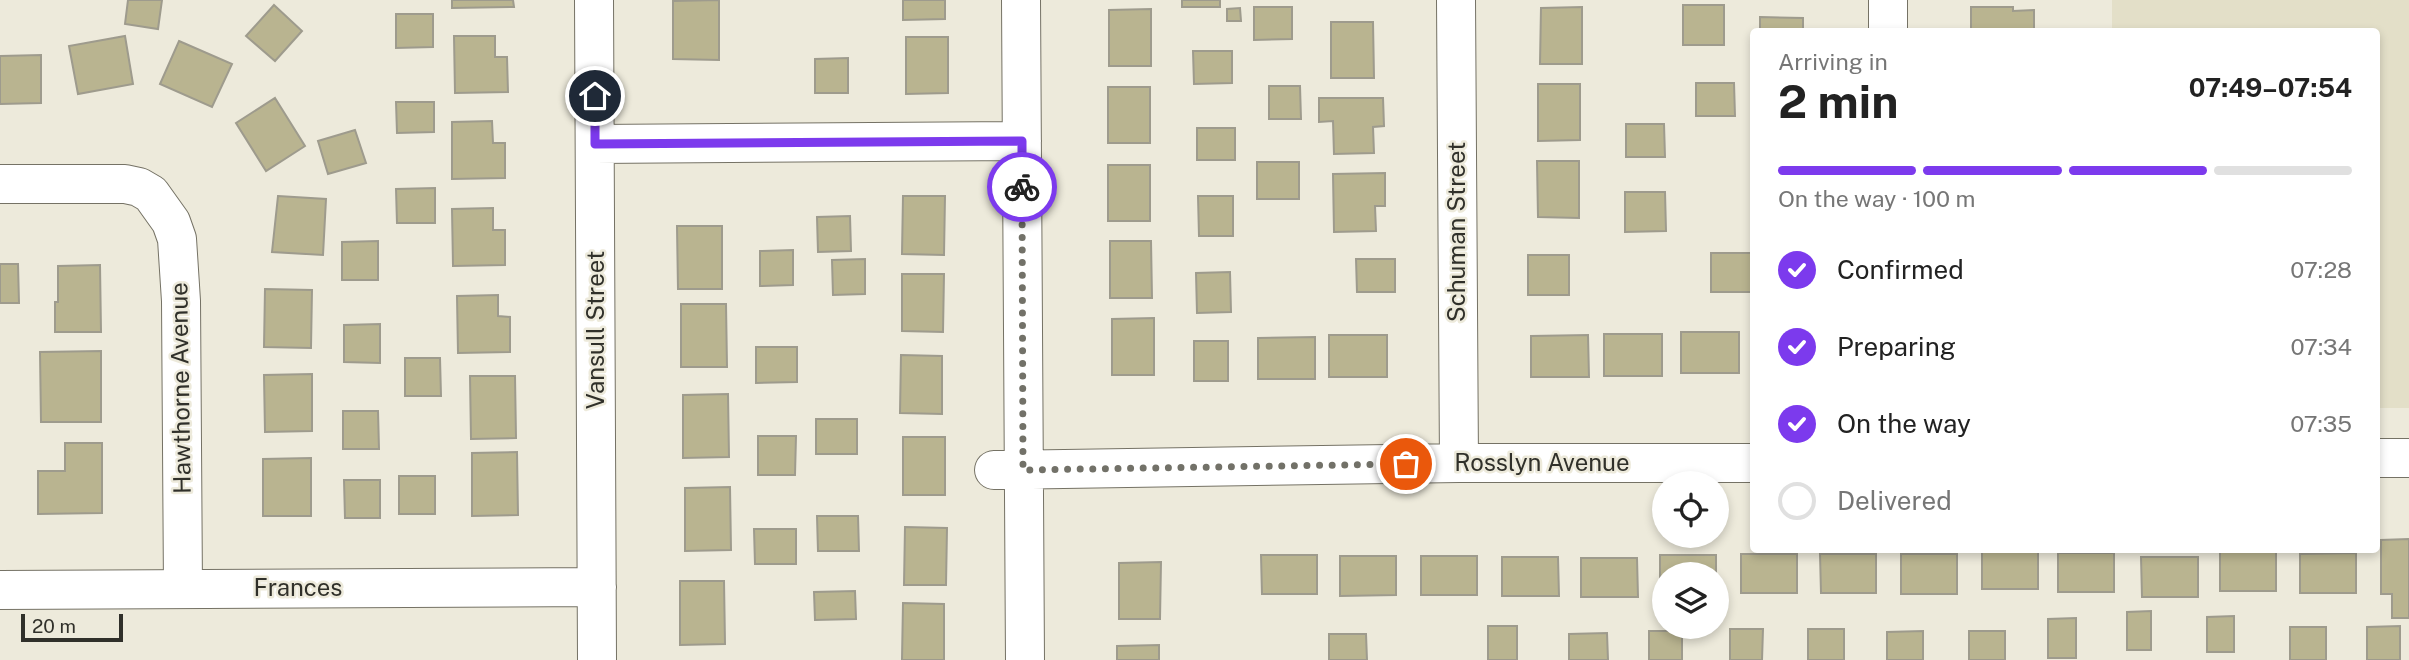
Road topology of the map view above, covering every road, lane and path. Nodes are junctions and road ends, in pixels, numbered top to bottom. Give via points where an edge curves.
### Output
1 (594, 0) edge
2 (1021, 0) edge
3 (1456, 0) edge
4 (1888, 0) edge
5 (1888, 28) edge
6 (1022, 141) junction
7 (595, 144) junction
8 (0, 184) edge
9 (2380, 458) edge
10 (2409, 458) edge
11 (1458, 463) junction
12 (1750, 463) edge
13 (1009, 470) junction
14 (597, 587) junction
15 (183, 589) junction
16 (0, 590) edge
17 (597, 660) edge
18 (1025, 660) edge

1 - 7 street, Vansull Street
2 - 6 street
3 - 11 street, Schuman Street
4 - 5 street
6 - 7 street
6 - 13 street
7 - 14 street, Vansull Street
8 - 15 street, Hawthorne Avenue via 139,187 151,194 171,222 177,239 181,301
9 - 10 street
11 - 12 street, Rosslyn Avenue
11 - 13 street, Rosslyn Avenue
13 - 18 street
14 - 15 street, Frances
14 - 17 street, Vansull Street
15 - 16 street, Frances

